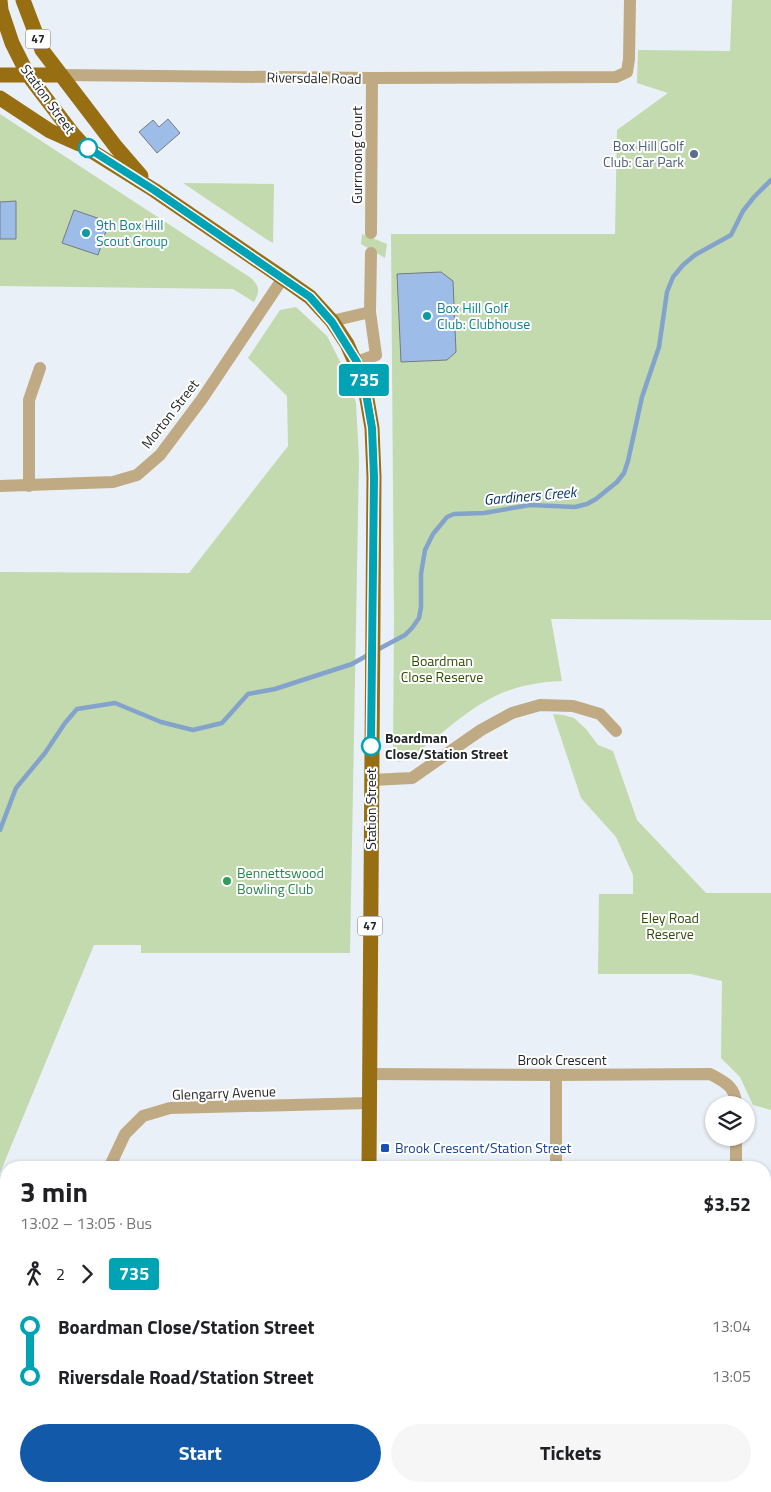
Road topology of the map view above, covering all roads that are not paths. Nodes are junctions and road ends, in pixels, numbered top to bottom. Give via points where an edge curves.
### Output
1 (22, 0) edge
2 (630, 0) edge
3 (0, 10) edge
4 (0, 75) edge
5 (28, 75) junction
6 (61, 75) junction
7 (372, 78) junction
8 (0, 98) edge
9 (85, 147) junction
10 (154, 190) junction
11 (372, 233) dead end
12 (371, 253) dead end
13 (283, 278) junction
14 (370, 312) junction
15 (332, 322) junction
16 (357, 362) junction
17 (40, 368) dead end
18 (0, 486) edge
19 (29, 486) junction
20 (616, 731) dead end
21 (371, 780) junction
22 (369, 1074) junction
23 (556, 1075) junction
24 (736, 1096) edge
25 (369, 1104) junction
26 (736, 1146) edge
27 (112, 1161) edge
28 (369, 1161) edge
29 (556, 1161) edge
30 (736, 1161) edge

1 - 6 main road, Station Street / 47 via 42,50
2 - 7 street, Riversdale Road via 629,59 626,72 616,77
3 - 5 main road, Station Street / 47
4 - 5 main road, Riversdale Road
5 - 6 main road, Riversdale Road
5 - 9 main road, Station Street / 47
6 - 7 street, Riversdale Road
6 - 10 main road, Station Street / 47 via 116,147
7 - 11 street, Gurrnoong Court
8 - 9 main road via 50,131
9 - 10 main road, Station Street / 47
10 - 13 main road, Station Street / 47
12 - 14 street
13 - 15 main road, Station Street / 47 via 310,297
13 - 19 street, Morton Street via 196,407 160,455 137,475 113,482
14 - 15 street
14 - 16 street via 376,355
15 - 16 main road, Station Street / 47
16 - 21 main road, Station Street / 47 via 372,428
17 - 19 street via 29,400
18 - 19 street, Morton Street
20 - 21 street via 600,714 573,706 540,705 512,713 481,730 412,778
21 - 22 main road, Station Street / 47
22 - 23 street, Brook Crescent
22 - 25 main road, Station Street / 47
23 - 24 street, Brook Crescent via 710,1074 726,1082
23 - 29 street
25 - 27 street, Glengarry Avenue via 170,1108 144,1116 125,1134
25 - 28 main road, Station Street / 47
26 - 30 street

